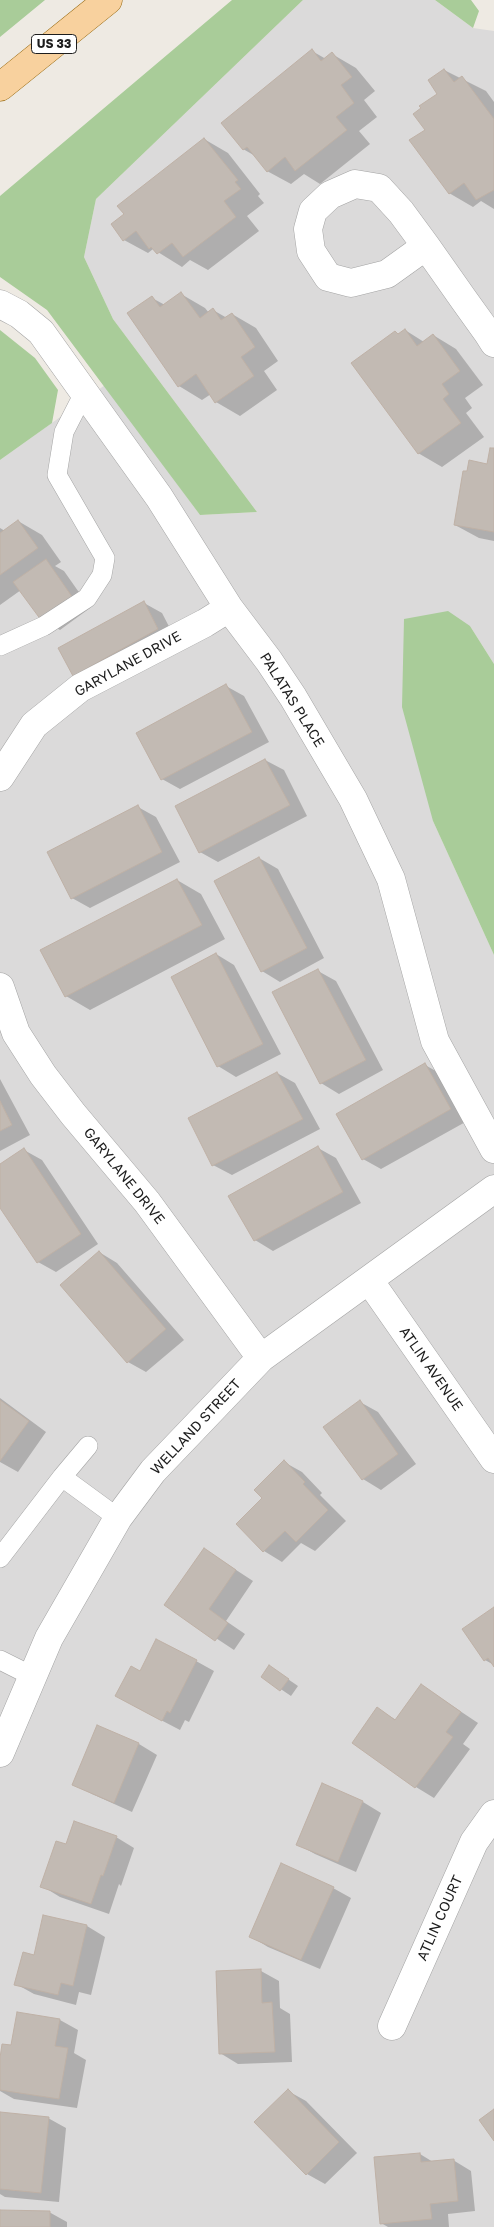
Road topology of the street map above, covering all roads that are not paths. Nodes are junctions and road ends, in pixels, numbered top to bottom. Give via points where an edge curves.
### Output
1 (108, 0) edge
2 (0, 87) edge
3 (426, 246) dead end
4 (0, 304) edge
5 (494, 343) edge
6 (84, 393) junction
7 (229, 608) junction
8 (0, 646) edge
9 (0, 777) edge
10 (0, 987) edge
11 (494, 1149) edge
12 (494, 1189) edge
13 (368, 1280) junction
14 (262, 1358) junction
15 (88, 1446) dead end
16 (494, 1459) edge
17 (62, 1478) junction
18 (118, 1518) junction
19 (0, 1558) edge
20 (0, 1660) edge
21 (32, 1676) junction
22 (0, 1753) edge
23 (494, 1814) edge
24 (392, 2026) dead end

1 - 2 main road, US 33
3 - 5 street
4 - 6 street, PALATAS PLACE via 41,332
6 - 7 street, PALATAS PLACE via 159,497
6 - 8 lane via 64,432 57,475 105,558 102,576 87,598 44,626
7 - 9 street, GARYLANE DRIVE via 80,688 34,725
7 - 11 street, PALATAS PLACE via 293,697 353,799 391,878 435,1041
10 - 14 street, GARYLANE DRIVE via 16,1033 43,1075 147,1202
12 - 13 street, WELLAND STREET
13 - 14 street, WELLAND STREET
13 - 16 street, ATLIN AVENUE
14 - 18 street, WELLAND STREET via 153,1471
15 - 17 lane
17 - 18 lane
17 - 19 lane
18 - 21 street, WELLAND STREET via 49,1638
20 - 21 lane
21 - 22 street, WELLAND STREET
23 - 24 street, ATLIN COURT via 474,1842

